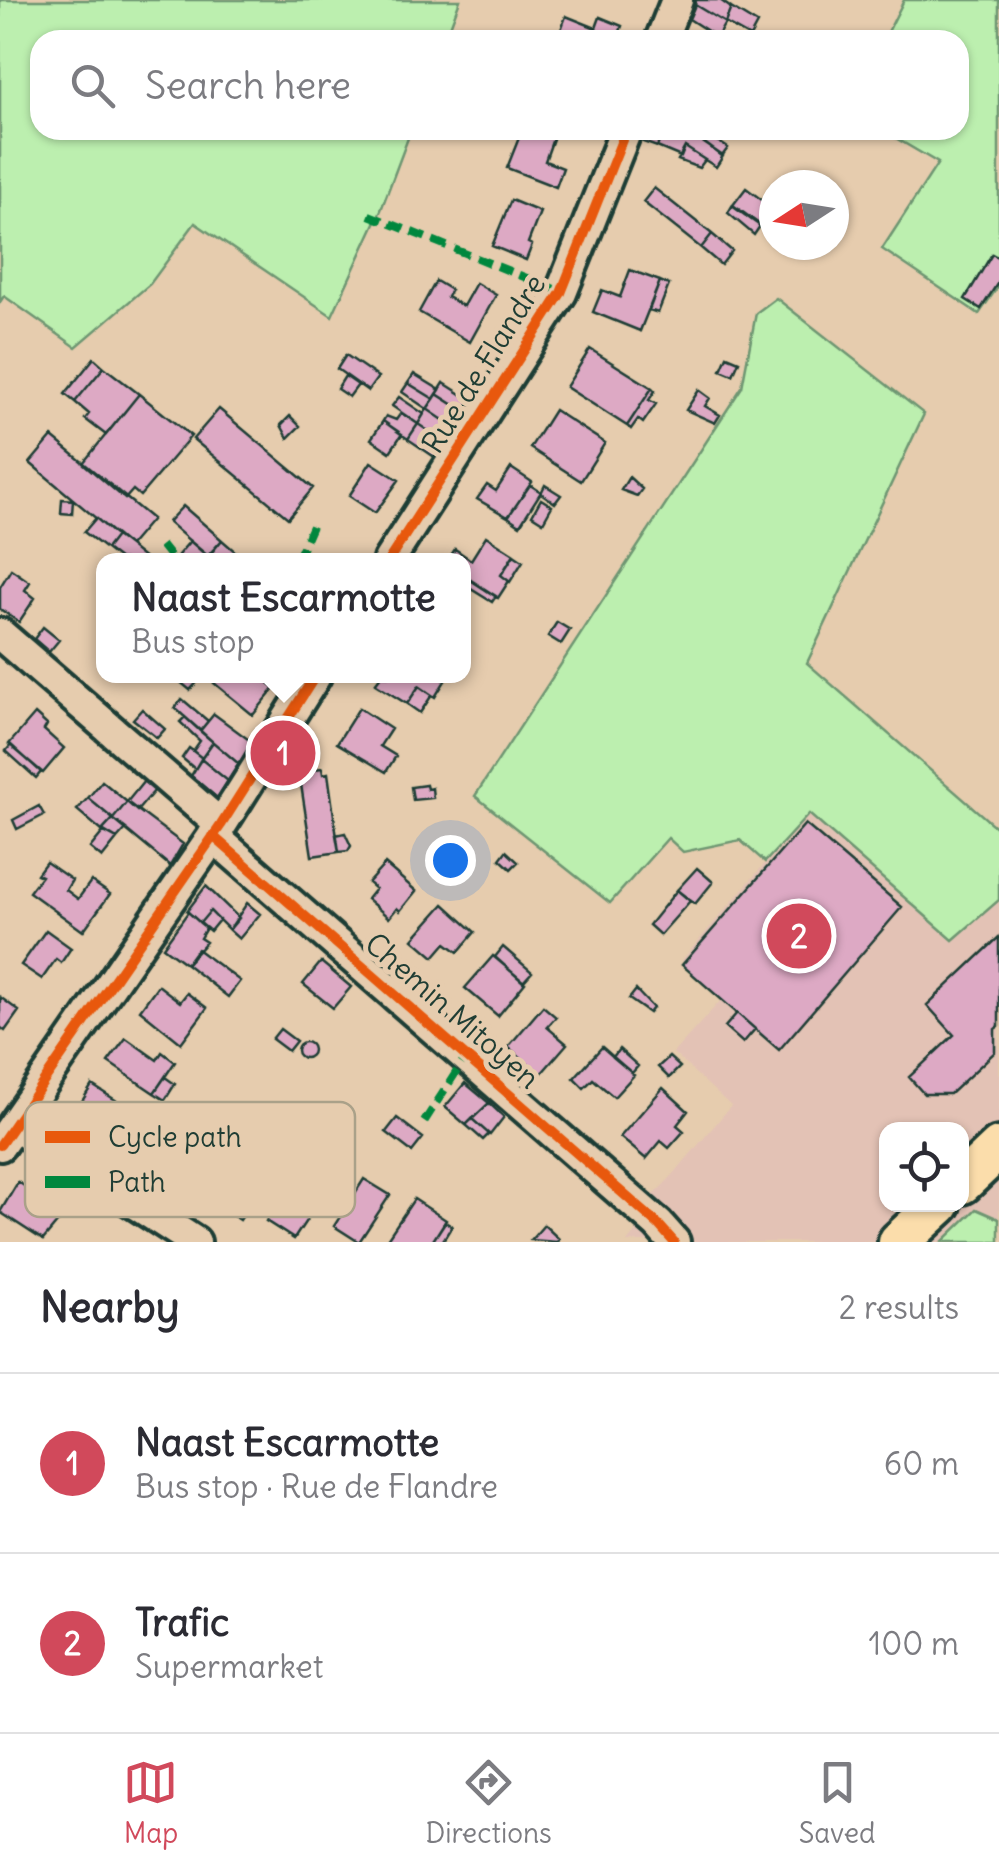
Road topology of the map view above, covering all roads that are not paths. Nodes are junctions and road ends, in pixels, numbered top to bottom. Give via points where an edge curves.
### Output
1 (677, 0) edge
2 (665, 30) edge
3 (622, 140) edge
4 (394, 553) edge
5 (0, 634) edge
6 (311, 683) edge
7 (218, 830) junction
8 (30, 1102) edge
9 (25, 1109) edge
10 (7, 1135) edge
11 (999, 1148) edge
12 (969, 1177) edge
13 (151, 1217) edge
14 (666, 1233) edge
15 (195, 1242) edge
16 (684, 1242) edge

1 - 2 street
3 - 4 street, Rue de Flandre via 561,294
5 - 7 street, Chemin Mitoyen
6 - 7 street
7 - 8 street
7 - 14 street, Chemin Mitoyen
9 - 10 street
11 - 12 main road
13 - 15 street
14 - 16 street, Chemin Mitoyen

